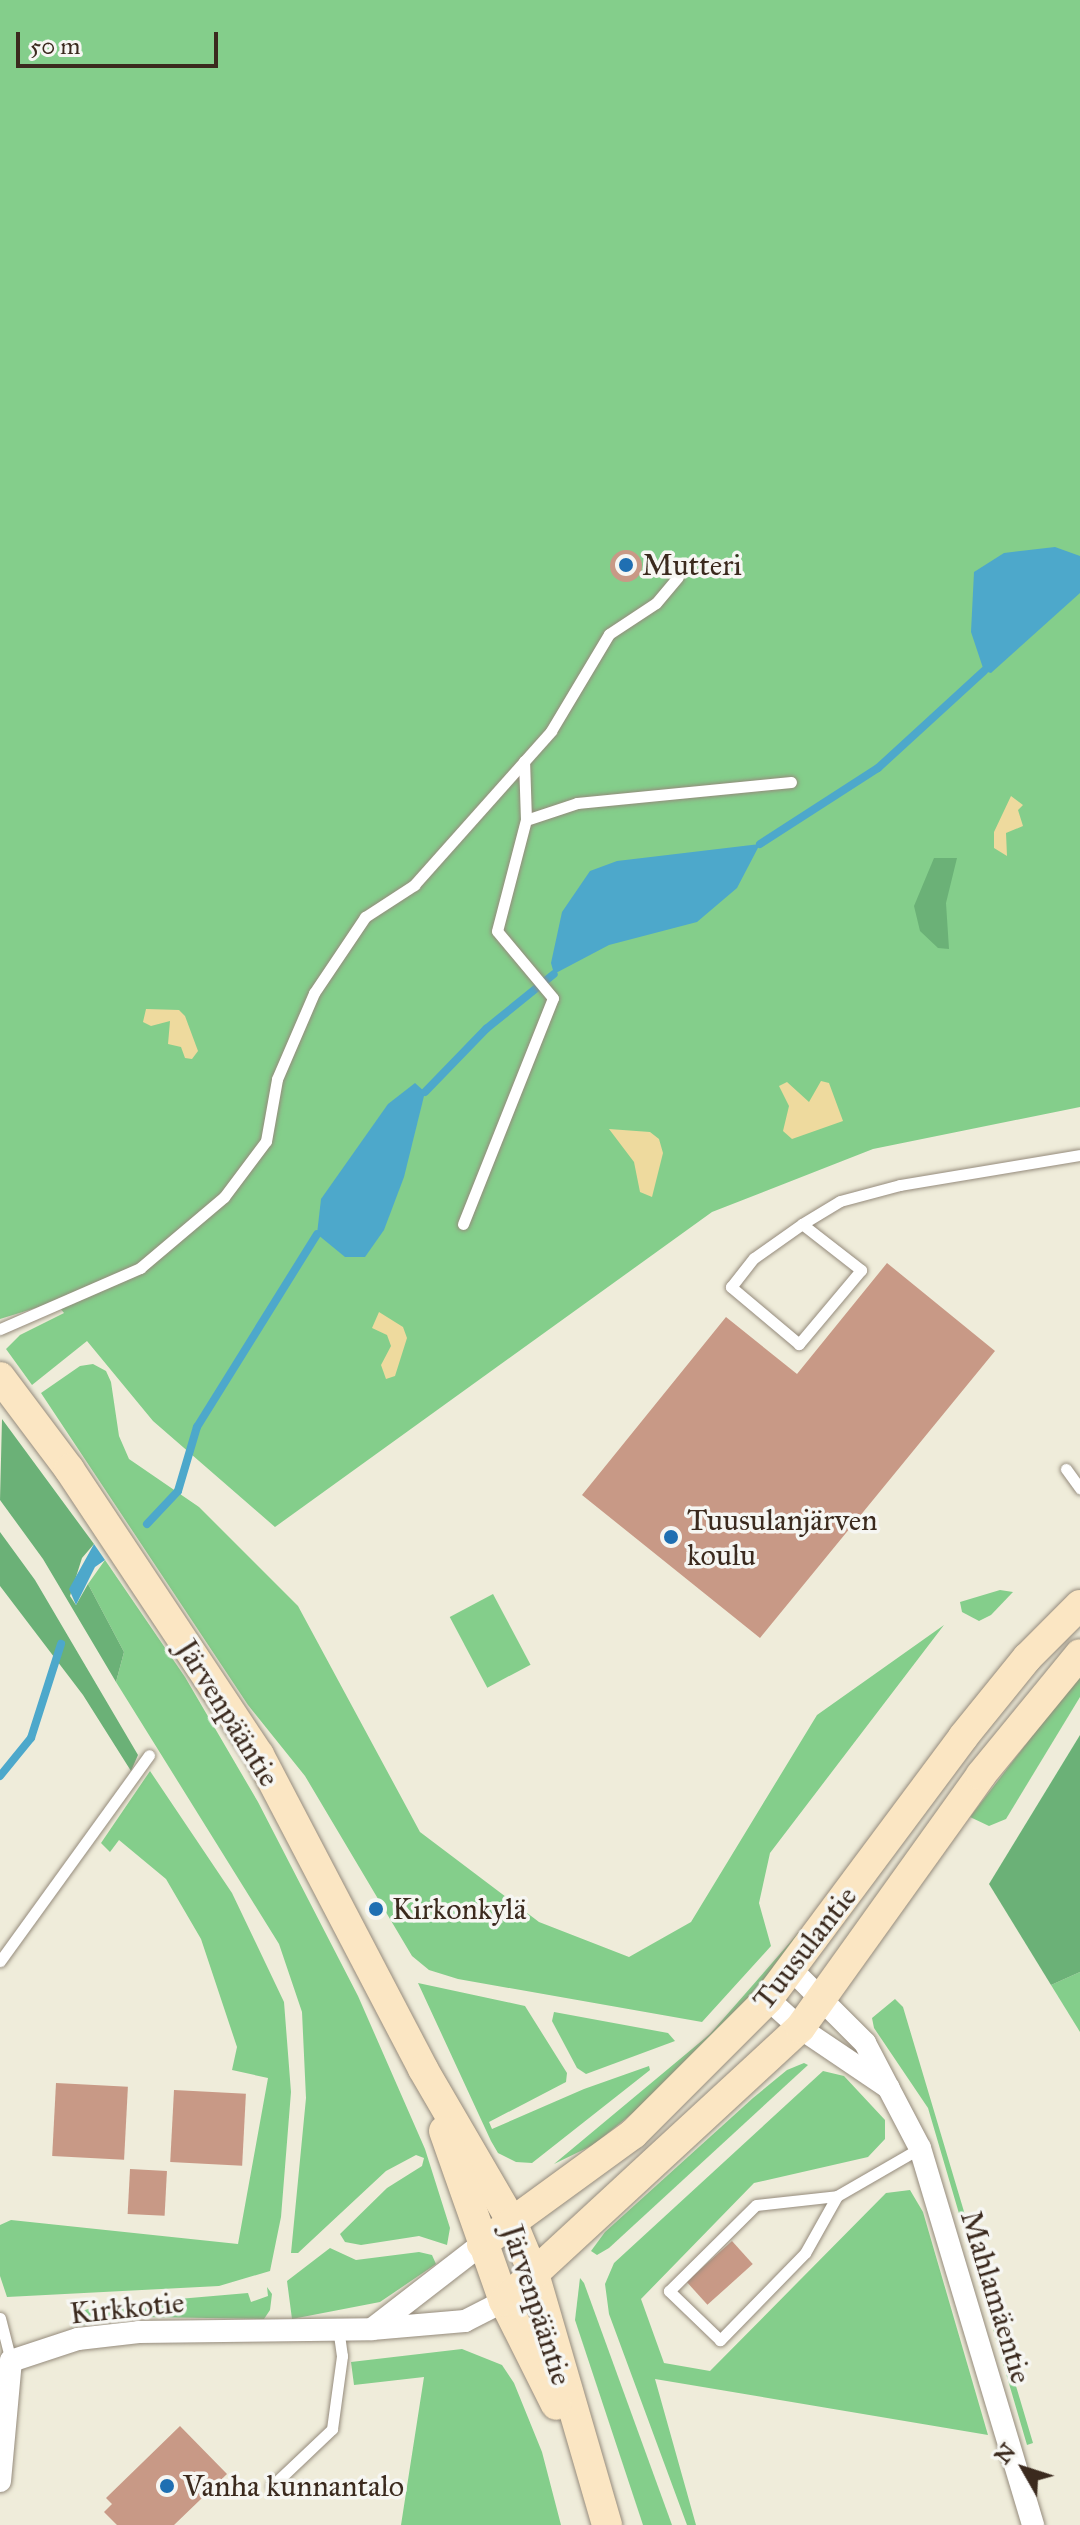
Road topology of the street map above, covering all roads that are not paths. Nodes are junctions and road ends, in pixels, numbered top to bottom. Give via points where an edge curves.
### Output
1 (678, 577) dead end
2 (524, 761) junction
3 (791, 782) dead end
4 (526, 820) junction
5 (1080, 1155) edge
6 (463, 1224) dead end
7 (802, 1224) junction
8 (0, 1329) edge
9 (0, 1377) edge
10 (1066, 1469) dead end
11 (1080, 1488) edge
12 (1080, 1605) edge
13 (1080, 1654) edge
14 (149, 1755) dead end
15 (0, 1961) edge
16 (793, 1971) junction
17 (768, 1999) junction
18 (825, 1999) junction
19 (800, 2028) junction
20 (423, 2069) junction
21 (894, 2091) junction
22 (920, 2148) junction
23 (837, 2196) junction
24 (512, 2222) junction
25 (482, 2244) junction
26 (535, 2277) junction
27 (504, 2301) junction
28 (0, 2318) edge
29 (338, 2329) junction
30 (372, 2329) junction
31 (11, 2361) junction
32 (586, 2464) junction
33 (0, 2481) edge
34 (272, 2486) dead end
35 (607, 2525) edge
36 (1033, 2525) edge

1 - 2 lane via 656,603 609,634 551,731
2 - 4 lane
2 - 8 lane via 414,885 365,917 309,1004 277,1079 266,1141 224,1197 140,1268
3 - 4 lane via 577,803
4 - 6 lane via 497,931 553,998
5 - 7 lane via 900,1185 840,1201
7 - 7 lane via 754,1258 731,1287 799,1344 861,1270
9 - 20 main road, Järvenpääntie via 69,1469 259,1755
10 - 11 lane
12 - 16 main road, Tuusulantie via 1027,1658 963,1737
13 - 18 main road, Tuusulantie via 981,1775
14 - 15 lane
16 - 17 main road, Tuusulantie
16 - 18 street, Mahlamäentie
17 - 19 street
17 - 24 main road, Tuusulantie via 633,2134
18 - 19 main road, Tuusulantie
18 - 21 street, Mahlamäentie via 865,2043
19 - 21 street
19 - 26 main road, Tuusulantie
20 - 24 main road, Järvenpääntie
20 - 25 main road, Järvenpääntie
21 - 22 street, Mahlamäentie
22 - 23 lane
22 - 36 street, Mahlamäentie
23 - 23 lane via 756,2205 669,2291 720,2340 805,2253
24 - 25 main road, Tuusulantie
24 - 26 main road, Järvenpääntie
25 - 27 main road, Järvenpääntie
25 - 30 street
26 - 27 main road, Tuusulantie
26 - 32 main road, Järvenpääntie
27 - 30 street, Kirkkotie via 465,2321
27 - 32 main road, Järvenpääntie
28 - 31 lane
29 - 30 street, Kirkkotie
29 - 31 street, Kirkkotie via 139,2332 78,2339
29 - 34 lane via 342,2356 332,2429
31 - 33 street
32 - 35 main road, Järvenpääntie

